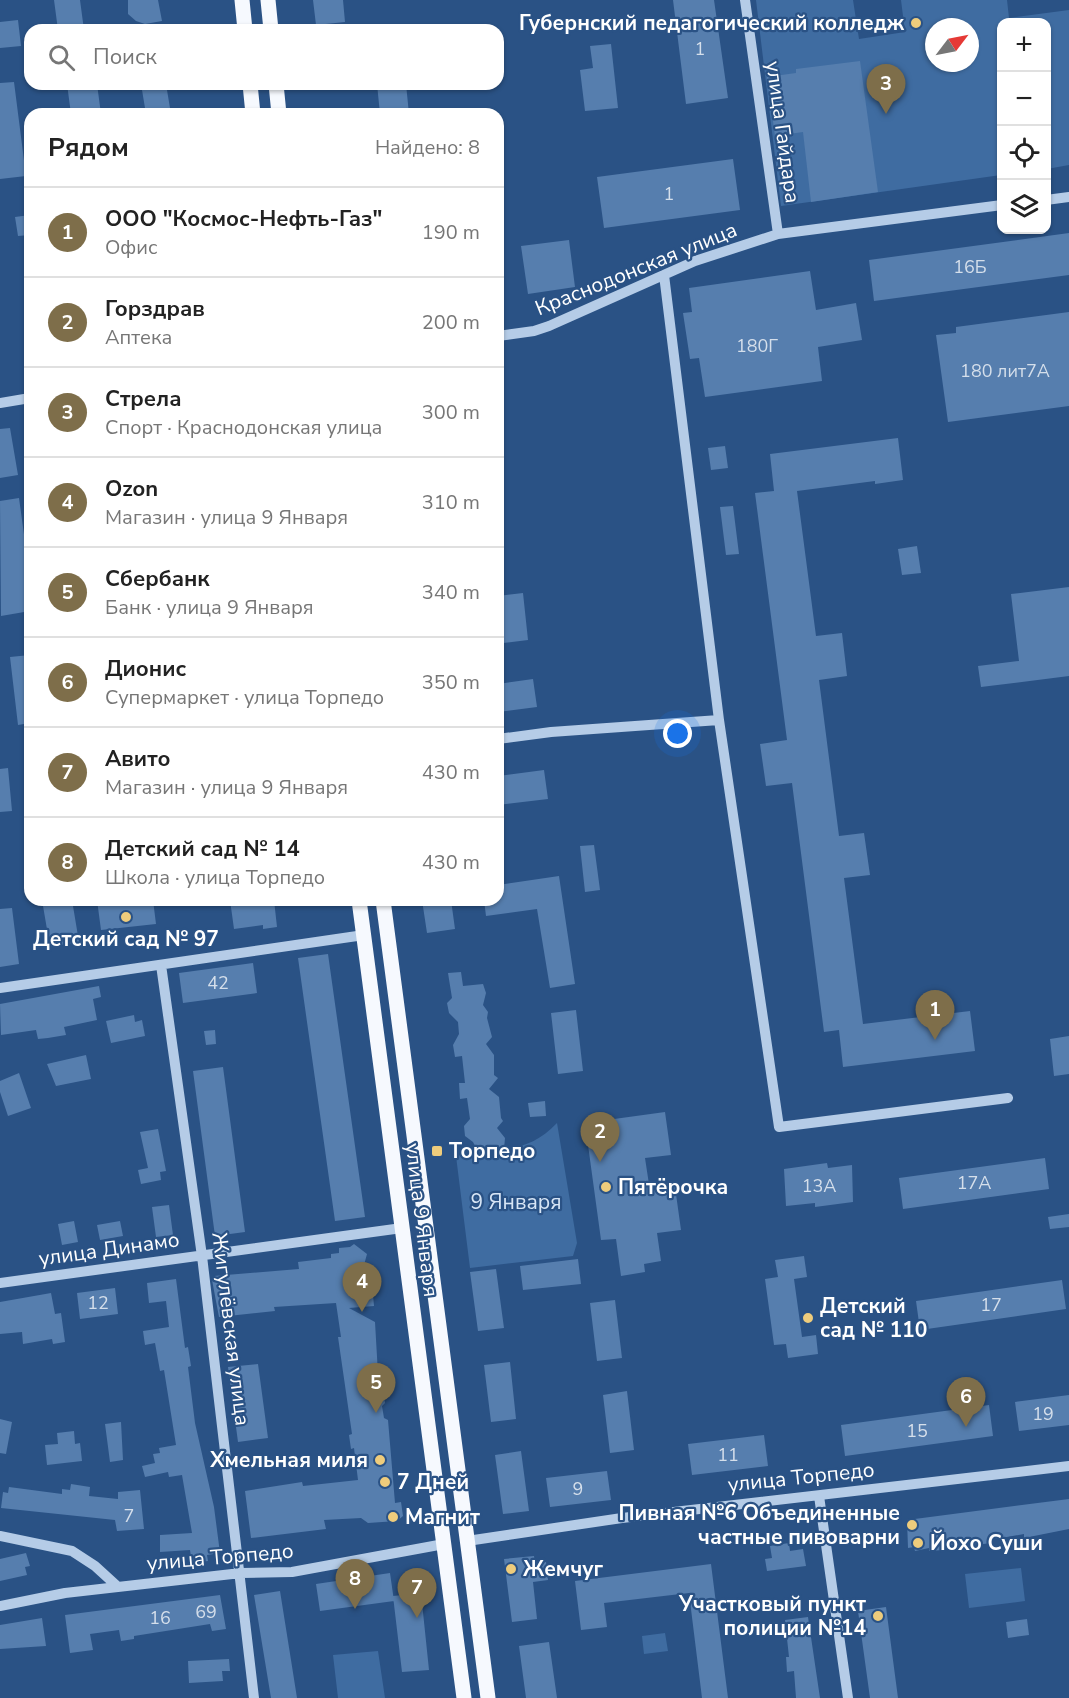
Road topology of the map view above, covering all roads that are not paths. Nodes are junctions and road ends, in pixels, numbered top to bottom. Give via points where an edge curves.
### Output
1 (242, 0) edge
2 (268, 0) edge
3 (745, 0) edge
4 (244, 24) edge
5 (270, 24) edge
6 (251, 90) edge
7 (277, 90) edge
8 (252, 108) edge
9 (278, 108) edge
10 (1069, 197) edge
11 (1051, 199) edge
12 (997, 206) edge
13 (778, 234) junction
14 (664, 275) junction
15 (504, 335) edge
16 (24, 399) edge
17 (0, 403) edge
18 (719, 720) junction
19 (504, 738) edge
20 (360, 906) edge
21 (384, 906) edge
22 (364, 935) junction
23 (161, 965) junction
24 (0, 988) edge
25 (1008, 1098) dead end
26 (402, 1228) junction
27 (202, 1256) junction
28 (0, 1283) edge
29 (1069, 1466) edge
30 (819, 1496) junction
31 (0, 1536) edge
32 (467, 1541) junction
33 (444, 1544) junction
34 (241, 1572) junction
35 (117, 1587) junction
36 (0, 1606) edge
37 (254, 1698) edge
38 (464, 1698) edge
39 (488, 1698) edge
40 (848, 1698) edge

1 - 4 main road
2 - 5 main road
3 - 13 street, улица Гайдара
6 - 8 main road
7 - 9 main road
10 - 11 street
12 - 13 street, Краснодонская улица
13 - 14 street, Краснодонская улица
14 - 15 street, Краснодонская улица via 534,332
14 - 18 street
16 - 17 street
18 - 19 street
18 - 25 street via 779,1126
20 - 22 main road, улица 9 Января
21 - 32 main road, улица 9 Января
22 - 23 street
22 - 26 main road, улица 9 Января
23 - 24 street
23 - 27 street, Жигулёвская улица
26 - 27 street, улица Динамо
26 - 33 main road, улица 9 Января
27 - 28 street, улица Динамо
27 - 34 street, Жигулёвская улица
29 - 30 street, улица Торпедо
30 - 32 street, улица Торпедо via 622,1518
30 - 40 street
31 - 35 street via 72,1551
32 - 33 main road
32 - 39 main road, улица 9 Января
33 - 34 street, улица Торпедо via 292,1572
33 - 38 main road, улица 9 Января
34 - 35 street, улица Торпедо
34 - 37 street, Жигулёвская улица
35 - 36 street, улица Торпедо

